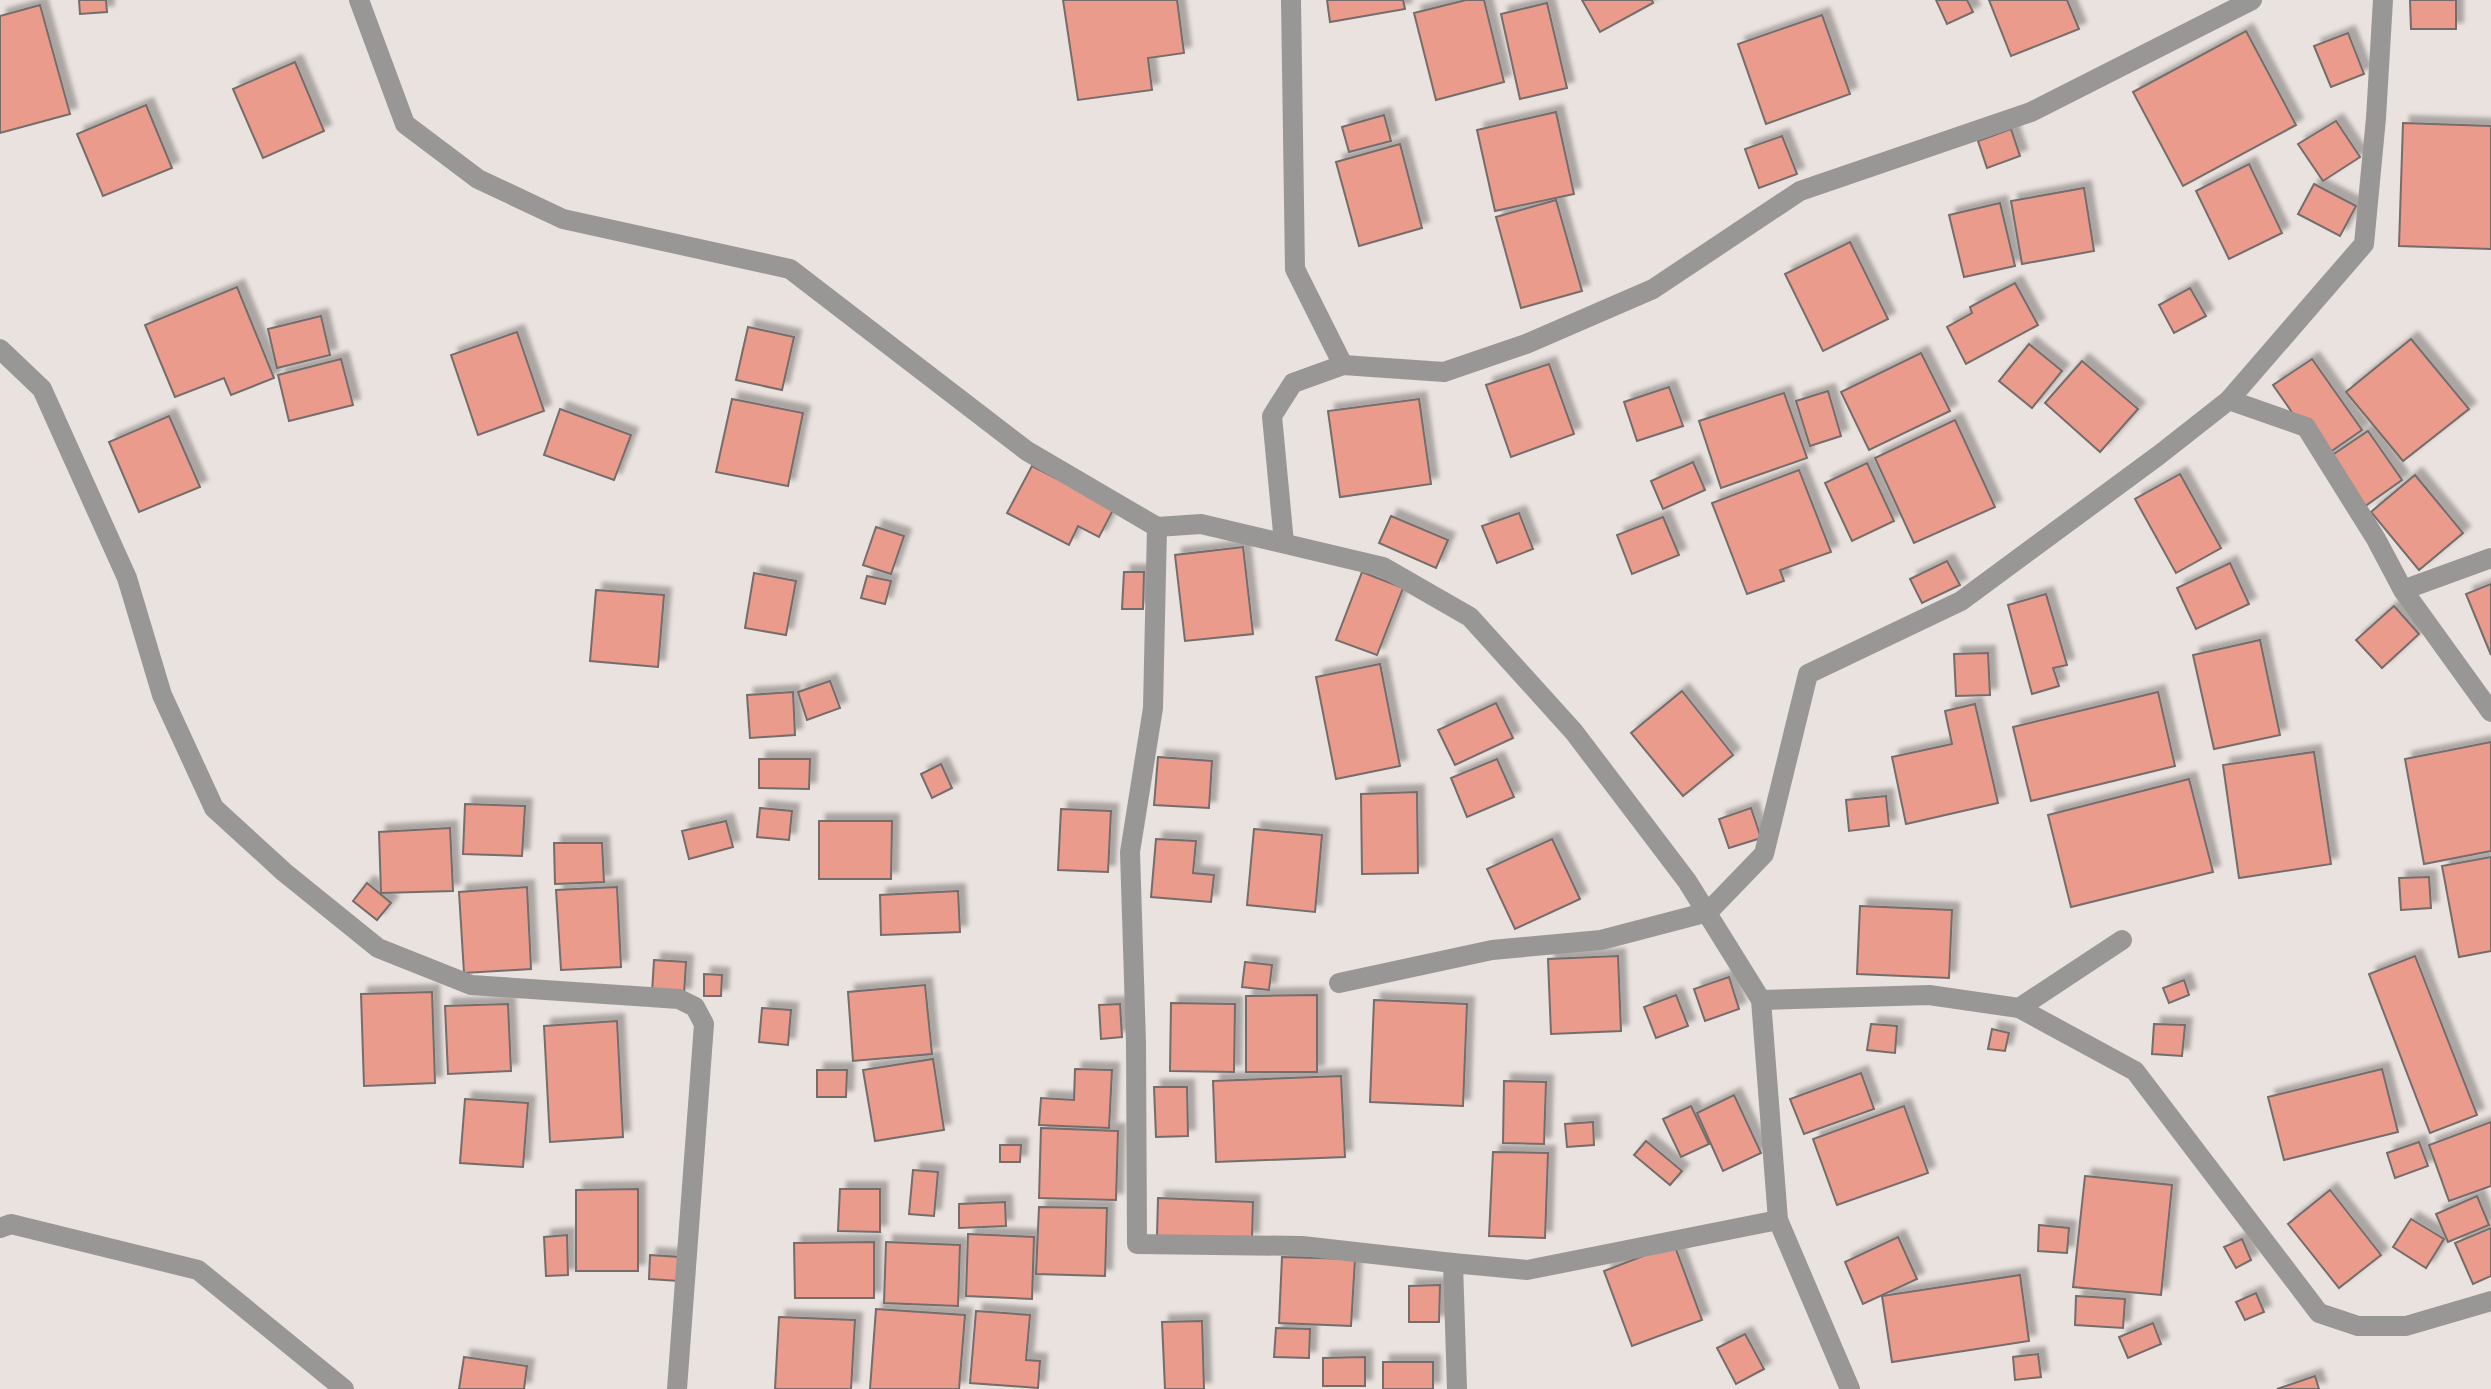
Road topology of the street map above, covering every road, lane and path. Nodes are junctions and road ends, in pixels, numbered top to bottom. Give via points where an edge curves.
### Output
1 (359, 0) edge
2 (1291, 0) edge
3 (2252, 0) edge
4 (2383, 0) edge
5 (0, 349) edge
6 (1343, 365) junction
7 (2229, 400) junction
8 (1157, 527) junction
9 (1284, 543) junction
10 (2491, 558) edge
11 (2403, 590) junction
12 (2491, 712) edge
13 (1708, 912) junction
14 (2122, 940) dead end
15 (1339, 983) dead end
16 (1761, 1000) junction
17 (2019, 1008) junction
18 (1778, 1220) junction
19 (0, 1228) edge
20 (1453, 1263) junction
21 (2491, 1301) edge
22 (344, 1389) edge
23 (677, 1389) edge
24 (1457, 1389) edge
25 (1850, 1389) edge

1 - 8 street via 405,124 478,179 563,219 790,269 1027,451
2 - 6 street via 1295,269
3 - 6 street via 2031,112 1800,191 1653,289 1526,344 1444,372
4 - 7 street via 2364,244
5 - 23 street via 42,389 127,578 162,695 214,808 378,948 471,985 679,999 695,1007 704,1024
6 - 9 street via 1293,383 1272,416
7 - 11 street via 2306,427
7 - 13 street via 1961,601 1808,674 1764,854
8 - 9 street via 1201,524
8 - 20 street via 1153,708 1130,852 1137,1244 1302,1246
9 - 13 street via 1383,567 1470,617 1574,732
10 - 11 street
11 - 12 street
13 - 15 street via 1601,940 1492,950
13 - 16 street
14 - 17 street
16 - 17 street via 1929,995
16 - 18 street
17 - 21 street via 2135,1071 2319,1313 2358,1326 2406,1326
18 - 20 street via 1527,1270
18 - 25 street
19 - 22 street via 11,1224 198,1270
20 - 24 street

